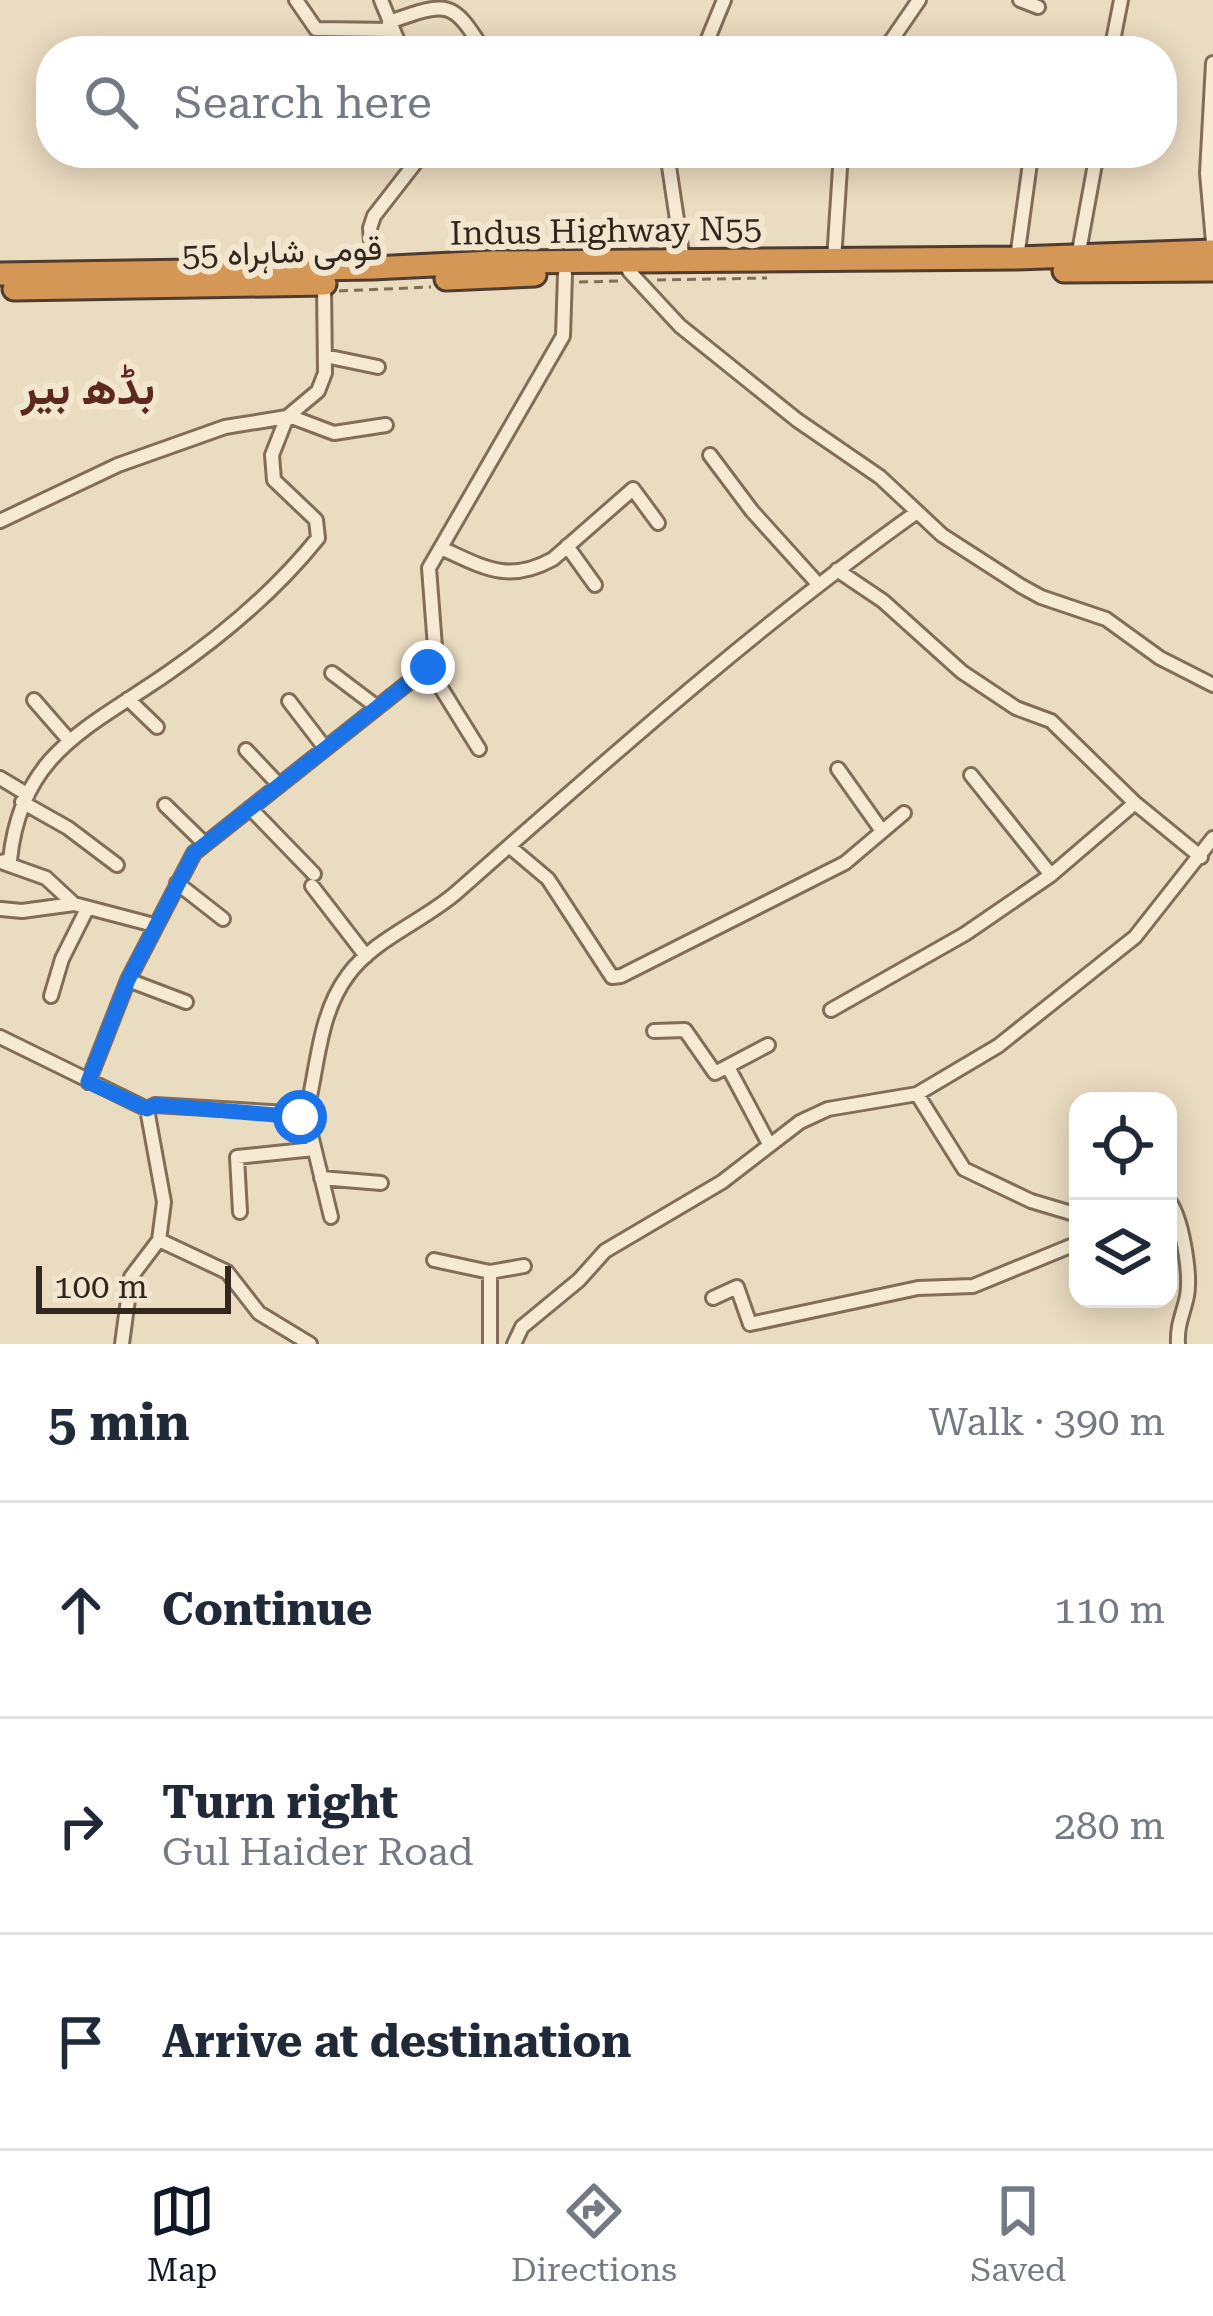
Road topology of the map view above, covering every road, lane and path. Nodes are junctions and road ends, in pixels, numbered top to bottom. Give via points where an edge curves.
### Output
1 (296, 0) edge
2 (381, 0) edge
3 (724, 0) edge
4 (919, 0) edge
5 (1020, 0) edge
6 (1121, 0) edge
7 (1038, 7) dead end
8 (391, 26) junction
9 (395, 36) edge
10 (476, 36) edge
11 (709, 36) edge
12 (894, 36) edge
13 (1114, 36) edge
14 (1213, 63) edge
15 (411, 168) edge
16 (669, 168) edge
17 (840, 168) edge
18 (1029, 168) edge
19 (1094, 168) edge
20 (1213, 242) edge
21 (1213, 251) edge
22 (1078, 257) junction
23 (1017, 258) junction
24 (683, 260) junction
25 (835, 260) junction
26 (373, 268) junction
27 (1213, 270) edge
28 (0, 274) edge
29 (634, 276) junction
30 (565, 278) junction
31 (772, 278) dead end
32 (325, 287) junction
33 (440, 287) dead end
34 (0, 289) edge
35 (325, 356) junction
36 (379, 367) dead end
37 (288, 416) junction
38 (386, 425) dead end
39 (710, 455) dead end
40 (916, 512) junction
41 (0, 520) edge
42 (658, 524) dead end
43 (567, 546) junction
44 (441, 548) junction
45 (836, 570) junction
46 (595, 584) dead end
47 (818, 584) junction
48 (428, 667) junction
49 (332, 673) dead end
50 (1213, 686) edge
51 (128, 699) junction
52 (34, 700) dead end
53 (289, 701) dead end
54 (376, 706) junction
55 (157, 727) dead end
56 (68, 739) junction
57 (325, 748) junction
58 (479, 749) dead end
59 (246, 750) dead end
60 (838, 769) dead end
61 (971, 775) dead end
62 (0, 778) edge
63 (279, 785) junction
64 (23, 798) junction
65 (1135, 802) junction
66 (165, 805) dead end
67 (250, 808) junction
68 (904, 813) dead end
69 (882, 831) junction
70 (1213, 838) edge
71 (205, 844) junction
72 (509, 846) junction
73 (1201, 857) junction
74 (2, 863) edge
75 (117, 865) dead end
76 (1051, 875) junction
77 (177, 883) junction
78 (81, 907) junction
79 (2, 909) edge
80 (223, 920) dead end
81 (154, 925) junction
82 (366, 956) junction
83 (128, 980) junction
84 (52, 996) dead end
85 (186, 1002) dead end
86 (831, 1010) dead end
87 (654, 1031) dead end
88 (0, 1037) edge
89 (768, 1045) dead end
90 (728, 1067) junction
91 (88, 1082) junction
92 (917, 1094) junction
93 (147, 1109) junction
94 (306, 1114) junction
95 (769, 1144) junction
96 (314, 1149) junction
97 (321, 1178) junction
98 (381, 1183) dead end
99 (240, 1211) dead end
100 (1069, 1212) edge
101 (331, 1217) dead end
102 (1177, 1217) edge
103 (159, 1240) junction
104 (1069, 1247) edge
105 (434, 1260) dead end
106 (524, 1266) dead end
107 (490, 1272) junction
108 (712, 1298) dead end
109 (122, 1344) edge
110 (310, 1344) edge
111 (490, 1344) edge
112 (514, 1344) edge
113 (1178, 1344) edge

1 - 8 street via 316,28
2 - 8 street
3 - 11 street
4 - 12 street
5 - 7 street
6 - 13 street
8 - 9 street
8 - 10 street via 450,5
14 - 20 street
15 - 26 street via 374,216
16 - 24 street
17 - 25 street
18 - 23 street
19 - 22 street
21 - 22 highway, Indus Highway N55
22 - 23 highway, Indus Highway N55
23 - 25 highway, Indus Highway N55
24 - 25 highway, Indus Highway N55
24 - 26 highway, Indus Highway N55
26 - 28 highway, Indus Highway N55
27 - 29 highway, قومی شاہراہ 55
29 - 30 highway, قومی شاہراہ 55
29 - 30 path
29 - 31 path
29 - 40 street via 680,326
30 - 32 highway, قومی شاہراہ 55
30 - 44 street via 563,336
32 - 33 path
32 - 34 highway, قومی شاہراہ 55
32 - 35 street
35 - 36 street
35 - 37 street via 318,391
37 - 38 street via 334,434
37 - 41 street via 224,427 118,465
37 - 51 street via 272,454 274,480 316,520 318,538 286,578
39 - 47 street
40 - 45 street
40 - 50 street via 1021,586 1106,619
42 - 43 street via 629,490
43 - 44 street via 538,567 497,574
43 - 46 street
44 - 48 street via 429,568 435,647
45 - 47 street
45 - 65 street via 884,601 962,672 1052,721
47 - 72 street
48 - 54 street
48 - 58 street
49 - 54 street
51 - 55 street
51 - 56 street
52 - 56 street
53 - 57 street
54 - 57 street
56 - 64 street
57 - 63 street
59 - 63 street
60 - 69 street
61 - 76 street
62 - 64 street
63 - 67 street
64 - 74 street via 10,860
64 - 75 street
65 - 73 street
65 - 76 street
66 - 71 street
67 - 71 street
67 - 82 street
68 - 69 street
69 - 72 street via 845,863 621,976 612,976 548,879
70 - 73 street
71 - 77 street
72 - 82 street via 436,910
73 - 92 street via 1135,937 1088,977 998,1046
74 - 78 street via 46,878
76 - 86 street
77 - 80 street
77 - 81 street
78 - 79 street
78 - 81 street
78 - 84 street
81 - 83 street
82 - 94 street via 326,1017
83 - 85 street
83 - 91 street
87 - 90 street via 680,1028 712,1072
88 - 91 street
89 - 90 street
90 - 95 street
91 - 93 street
92 - 95 street via 828,1109
92 - 100 street via 964,1169
93 - 94 street
93 - 103 street via 164,1202
94 - 96 street
95 - 112 street via 722,1182 605,1251 522,1327
96 - 97 street
96 - 99 street via 237,1157
97 - 98 street
97 - 101 street
102 - 113 street via 1187,1295 1176,1321
103 - 109 street via 131,1277
103 - 110 street via 227,1272 259,1313
104 - 108 street via 973,1286 918,1288 750,1324 737,1287
105 - 107 street
106 - 107 street
107 - 111 street

